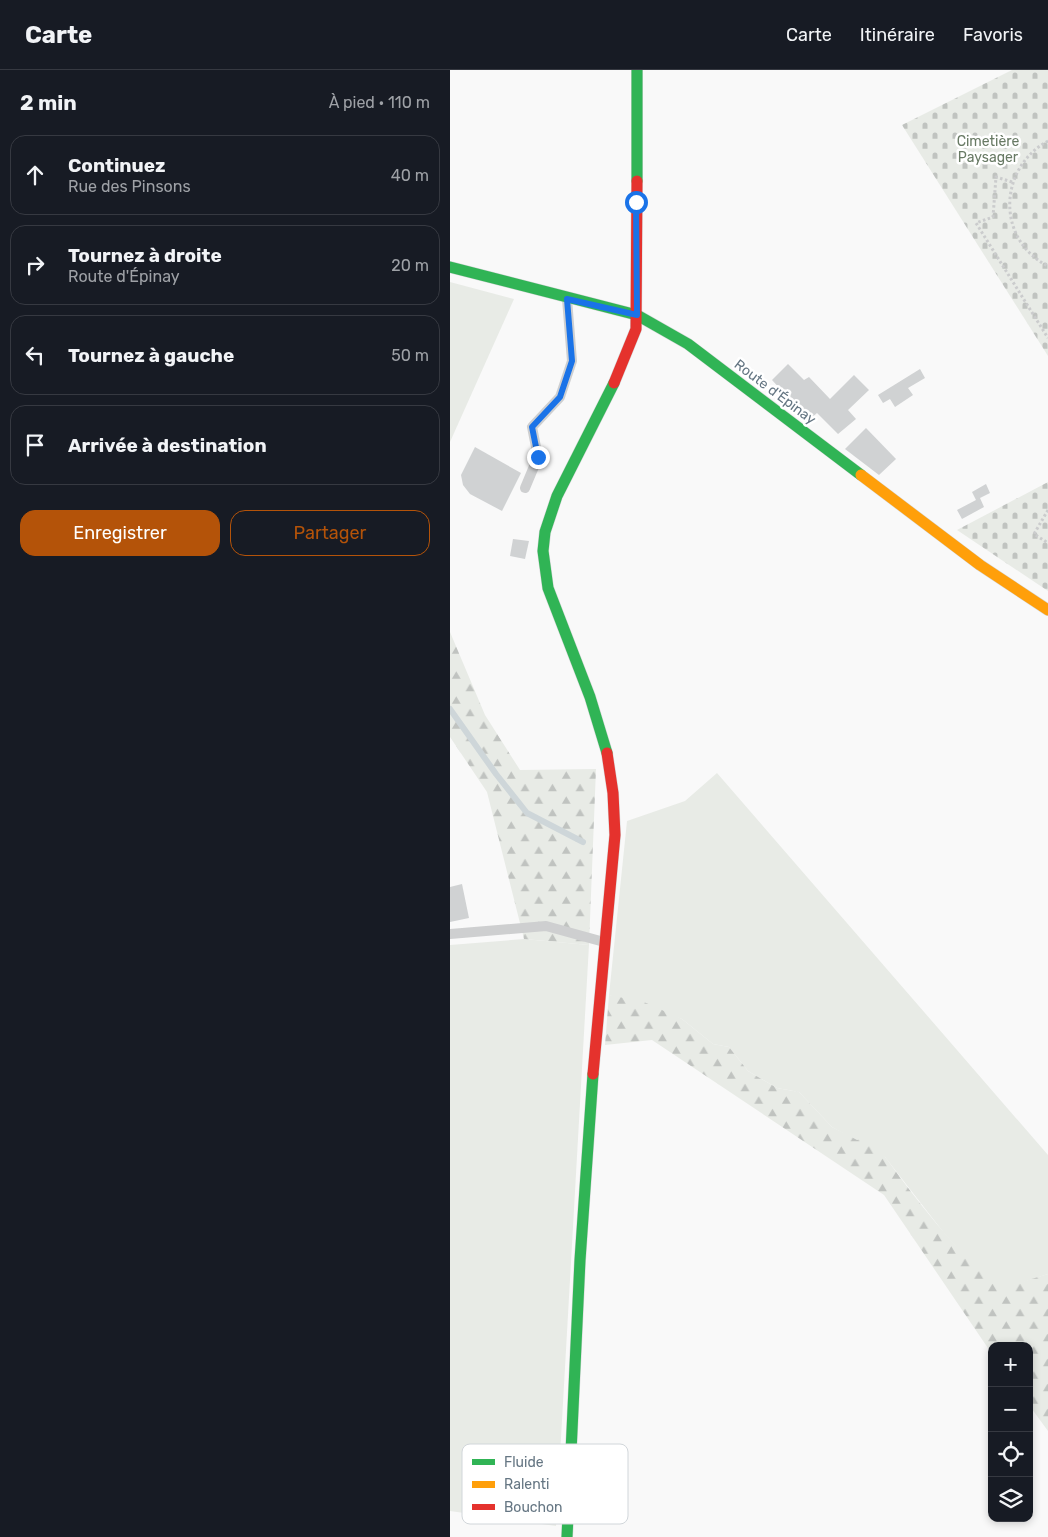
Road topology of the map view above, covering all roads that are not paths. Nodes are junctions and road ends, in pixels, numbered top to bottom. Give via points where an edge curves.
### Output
1 (637, 70) edge
2 (450, 267) edge
3 (567, 299) junction
4 (637, 315) junction
5 (525, 488) dead end
6 (1048, 610) edge
7 (450, 934) edge
8 (604, 942) junction
9 (571, 1444) edge
10 (568, 1524) edge
11 (567, 1537) edge

1 - 4 street
2 - 3 street, Route d'Épinay
3 - 4 street, Route d'Épinay
3 - 5 lane via 572,361 560,397 532,427 538,457
4 - 6 street, Route d'Épinay via 688,344 980,564
4 - 8 street via 636,329 623,364 556,498 543,551 553,600 583,676 607,753 616,800
7 - 8 lane via 546,926
8 - 9 street via 580,1260
10 - 11 street

